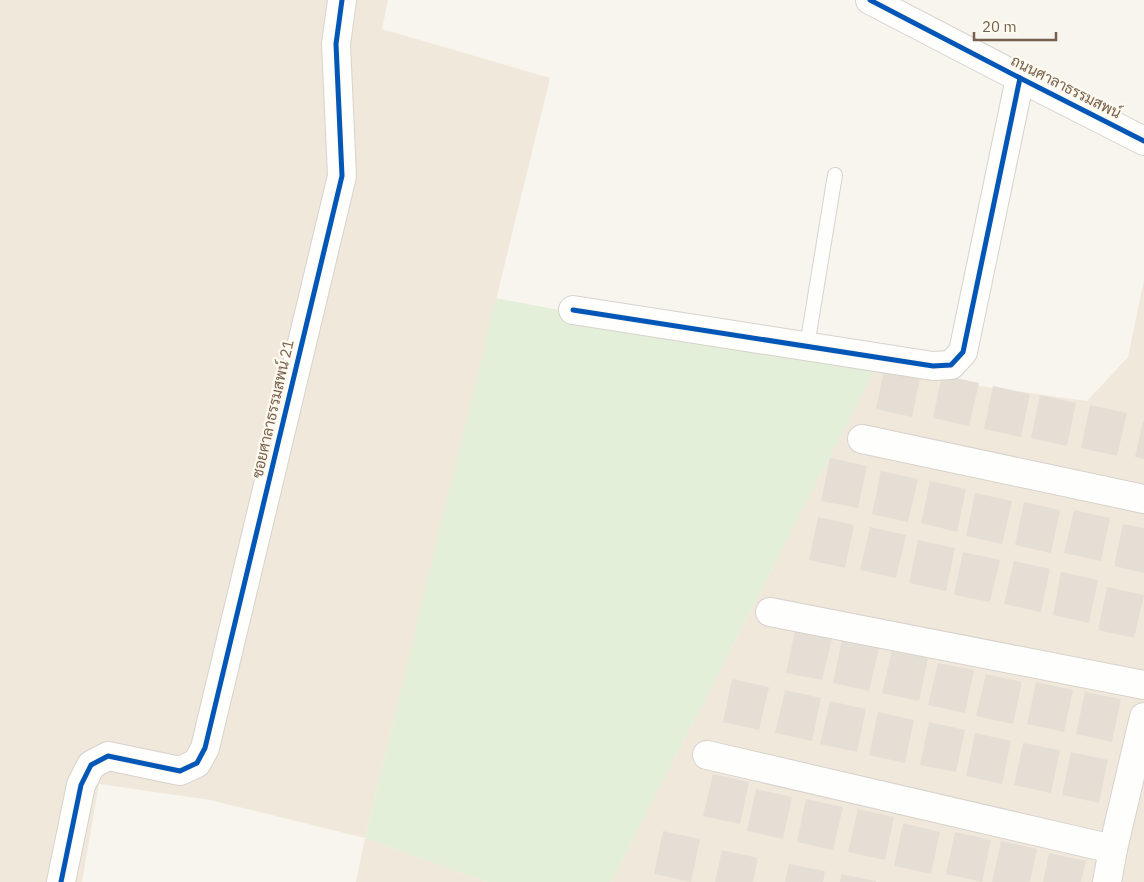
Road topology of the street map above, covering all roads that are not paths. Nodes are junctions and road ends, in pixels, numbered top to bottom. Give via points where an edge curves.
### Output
1 (342, 0) edge
2 (870, 0) edge
3 (1020, 78) junction
4 (1144, 141) edge
5 (835, 175) dead end
6 (574, 310) dead end
7 (807, 346) junction
8 (862, 439) dead end
9 (1144, 499) edge
10 (770, 612) dead end
11 (1144, 685) edge
12 (1144, 717) edge
13 (707, 755) dead end
14 (1112, 849) junction
15 (61, 882) edge
16 (1107, 882) edge

1 - 15 street, ซอยศาลาธรรมสพน์ 21 via 336,44 342,176 205,748 197,763 180,771 108,756 92,765 81,785
2 - 3 street, ถนนศาลาธรรมสพน์
3 - 4 street, ถนนศาลาธรรมสพน์
3 - 7 street via 963,352 951,365 933,366
5 - 7 lane
6 - 7 street
8 - 9 street
10 - 11 street
12 - 14 street
13 - 14 street
14 - 16 street

